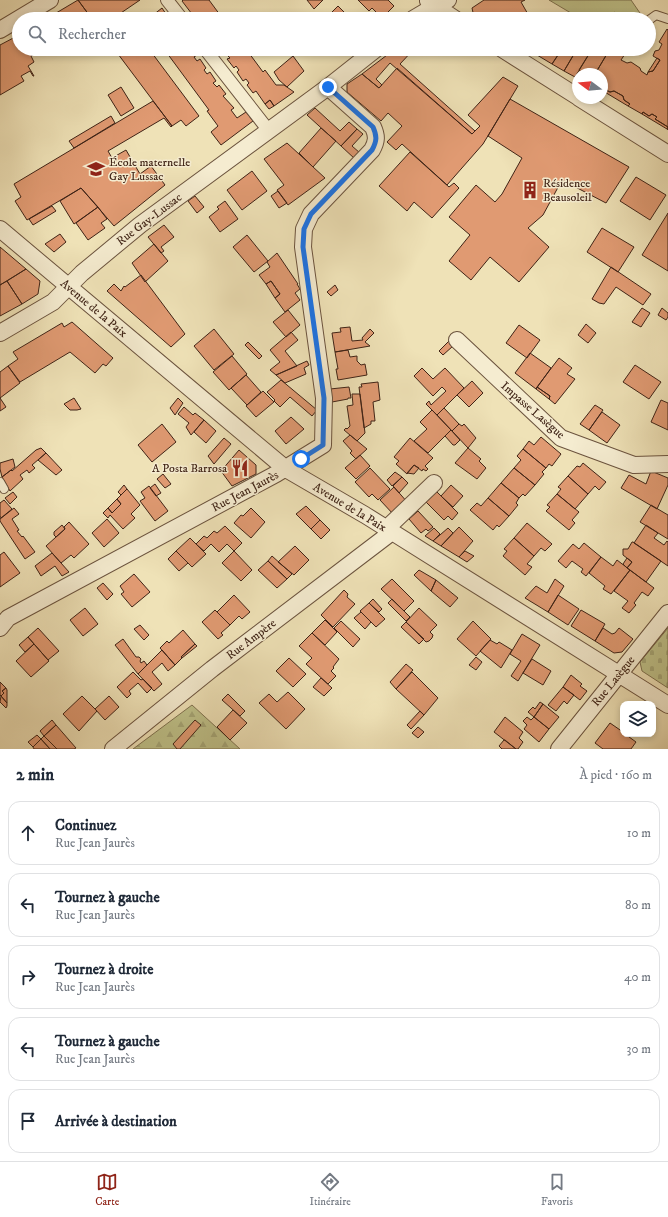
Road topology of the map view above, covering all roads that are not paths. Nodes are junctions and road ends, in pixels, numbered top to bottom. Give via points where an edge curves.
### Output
1 (50, 0) edge
2 (167, 0) edge
3 (437, 2) edge
4 (30, 12) edge
5 (176, 12) edge
6 (423, 12) edge
7 (448, 12) edge
8 (656, 14) edge
9 (668, 19) edge
10 (12, 23) edge
11 (0, 30) edge
12 (210, 56) edge
13 (367, 56) edge
14 (514, 56) edge
15 (328, 87) junction
16 (572, 91) edge
17 (592, 104) edge
18 (269, 131) junction
19 (668, 154) edge
20 (0, 229) edge
21 (68, 287) junction
22 (0, 333) edge
23 (457, 340) dead end
24 (668, 464) edge
25 (286, 469) junction
26 (434, 483) dead end
27 (389, 530) junction
28 (668, 613) edge
29 (0, 628) edge
30 (618, 674) junction
31 (668, 705) edge
32 (113, 749) edge
33 (559, 749) edge

1 - 4 street
2 - 5 street
3 - 6 street
3 - 7 street
8 - 9 lane
10 - 11 street
12 - 18 street
13 - 15 street, Rue Gay-Lussac
14 - 16 street
15 - 18 street, Rue Gay-Lussac
15 - 25 street, Rue Jean Jaurès via 373,127 377,134 372,150 311,214 304,229 303,247 324,398 323,445
17 - 19 street
18 - 21 street, Rue Gay-Lussac via 140,225
20 - 21 street, Avenue de la Paix
21 - 22 street, Rue Gay-Lussac via 53,302
21 - 25 street, Avenue de la Paix
23 - 24 street, Impasse Lasègue via 561,438 634,465
25 - 27 street, Avenue de la Paix
25 - 29 street, Rue Jean Jaurès via 8,618
26 - 27 street, Rue Ampère
27 - 30 street, Avenue de la Paix
27 - 32 street, Rue Ampère
28 - 30 street, Rue Lasègue
30 - 31 street, Avenue de la Paix
30 - 33 street, Rue Lasègue

